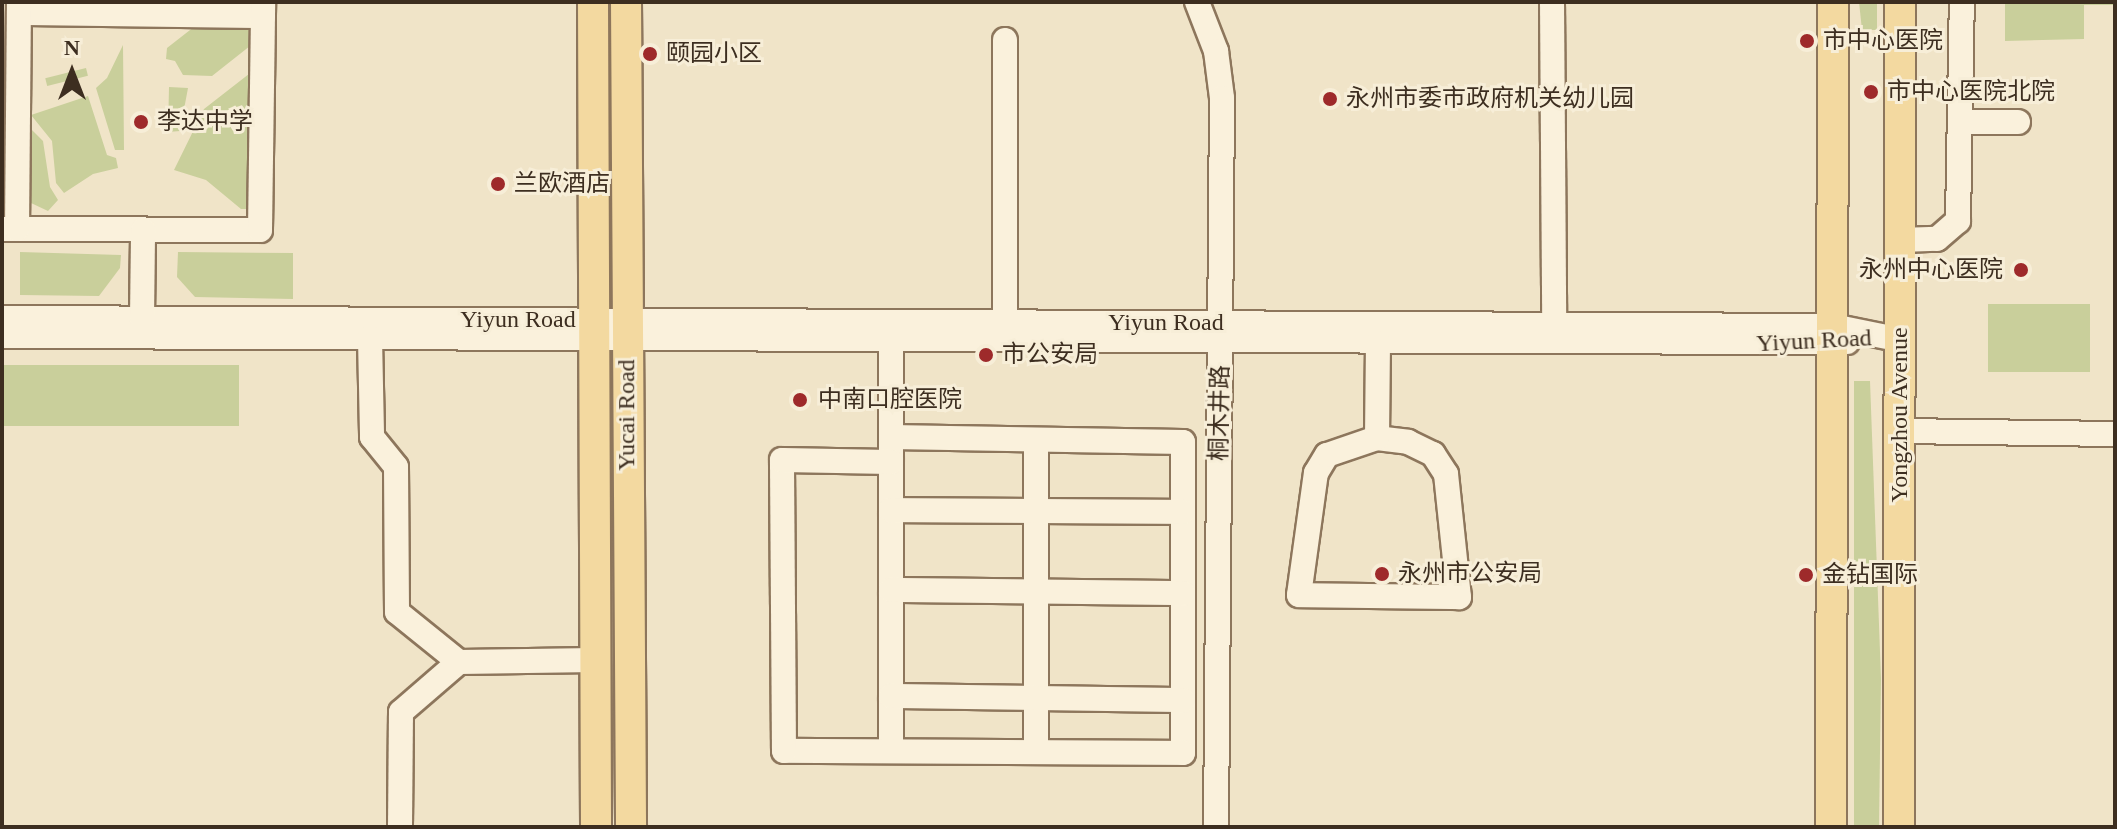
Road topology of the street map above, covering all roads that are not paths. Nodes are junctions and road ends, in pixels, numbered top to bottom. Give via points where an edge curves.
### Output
1 (593, 2) edge
2 (626, 2) edge
3 (1197, 2) edge
4 (1552, 2) edge
5 (1833, 2) edge
6 (1885, 2) edge
7 (1900, 2) edge
8 (1962, 2) edge
9 (19, 8) edge
10 (263, 9) edge
11 (1005, 40) dead end
12 (1971, 122) junction
13 (2018, 122) dead end
14 (593, 206) junction
15 (626, 206) junction
16 (10, 229) edge
17 (143, 230) junction
18 (1900, 240) junction
19 (2, 318) edge
20 (142, 318) junction
21 (1005, 322) junction
22 (1554, 325) junction
23 (593, 330) junction
24 (626, 330) junction
25 (1221, 333) junction
26 (2, 336) edge
27 (1832, 336) junction
28 (1886, 337) junction
29 (370, 338) junction
30 (891, 340) junction
31 (1378, 343) junction
32 (1900, 431) junction
33 (2115, 434) edge
34 (891, 437) junction
35 (1377, 438) junction
36 (1036, 440) junction
37 (594, 452) junction
38 (627, 452) junction
39 (891, 462) junction
40 (891, 510) junction
41 (1036, 511) junction
42 (1183, 512) junction
43 (891, 590) junction
44 (1036, 591) junction
45 (1183, 593) junction
46 (1899, 631) junction
47 (595, 660) junction
48 (459, 662) junction
49 (891, 696) junction
50 (1036, 698) junction
51 (1183, 700) junction
52 (891, 751) junction
53 (1036, 752) junction
54 (400, 827) edge
55 (596, 827) edge
56 (631, 827) edge
57 (1216, 827) edge
58 (1831, 827) edge
59 (1899, 827) edge

1 - 14 main road, Yucai Road
2 - 15 main road, Yucai Road
3 - 25 street, 桐木井路 via 1216,51 1222,98
4 - 22 street
5 - 27 main road
6 - 28 main road
7 - 18 main road, Yongzhou Avenue
8 - 12 street
9 - 10 street
9 - 16 street
10 - 17 street via 260,230
11 - 21 street
12 - 13 street
12 - 18 street via 1958,221 1937,239
14 - 15 main road
14 - 23 main road, Yucai Road
15 - 24 main road, Yucai Road
16 - 17 street
17 - 20 street
18 - 32 main road, Yongzhou Avenue
19 - 20 street, Yiyun Road
20 - 23 street, Yiyun Road
21 - 24 street, Yiyun Road
21 - 25 street, Yiyun Road
22 - 25 street, Yiyun Road
22 - 27 street, Yiyun Road
23 - 24 street, Yiyun Road
23 - 29 street, Yiyun Road
23 - 37 main road, Yucai Road
24 - 30 street, Yiyun Road
24 - 38 main road, Yucai Road
25 - 30 street, Yiyun Road
25 - 31 street, Yiyun Road
25 - 57 street, 桐木井路
26 - 29 street, Yiyun Road
27 - 28 street, Yiyun Road
27 - 31 street, Yiyun Road
27 - 58 main road
28 - 46 main road via 1884,583
29 - 48 street via 372,437 396,467 397,612
30 - 34 street
31 - 35 street
32 - 33 street
32 - 46 main road, Yongzhou Avenue
34 - 36 street
34 - 39 street
35 - 35 street via 1327,455 1316,473 1299,595 1459,597 1446,474 1433,454 1408,442
36 - 41 street
36 - 42 street via 1183,442
37 - 38 main road
37 - 47 main road, Yucai Road
38 - 56 main road, Yucai Road
39 - 40 street
39 - 52 street via 782,460 784,751
40 - 41 street
40 - 43 street
41 - 42 street
41 - 44 street
42 - 45 street
43 - 44 street
43 - 49 street
44 - 45 street
44 - 50 street
45 - 51 street
46 - 59 main road, Yongzhou Avenue
47 - 48 street
47 - 55 main road, Yucai Road
48 - 54 street via 401,712
49 - 50 street
49 - 52 street
50 - 51 street
50 - 53 street
51 - 53 street via 1183,753
52 - 53 street

